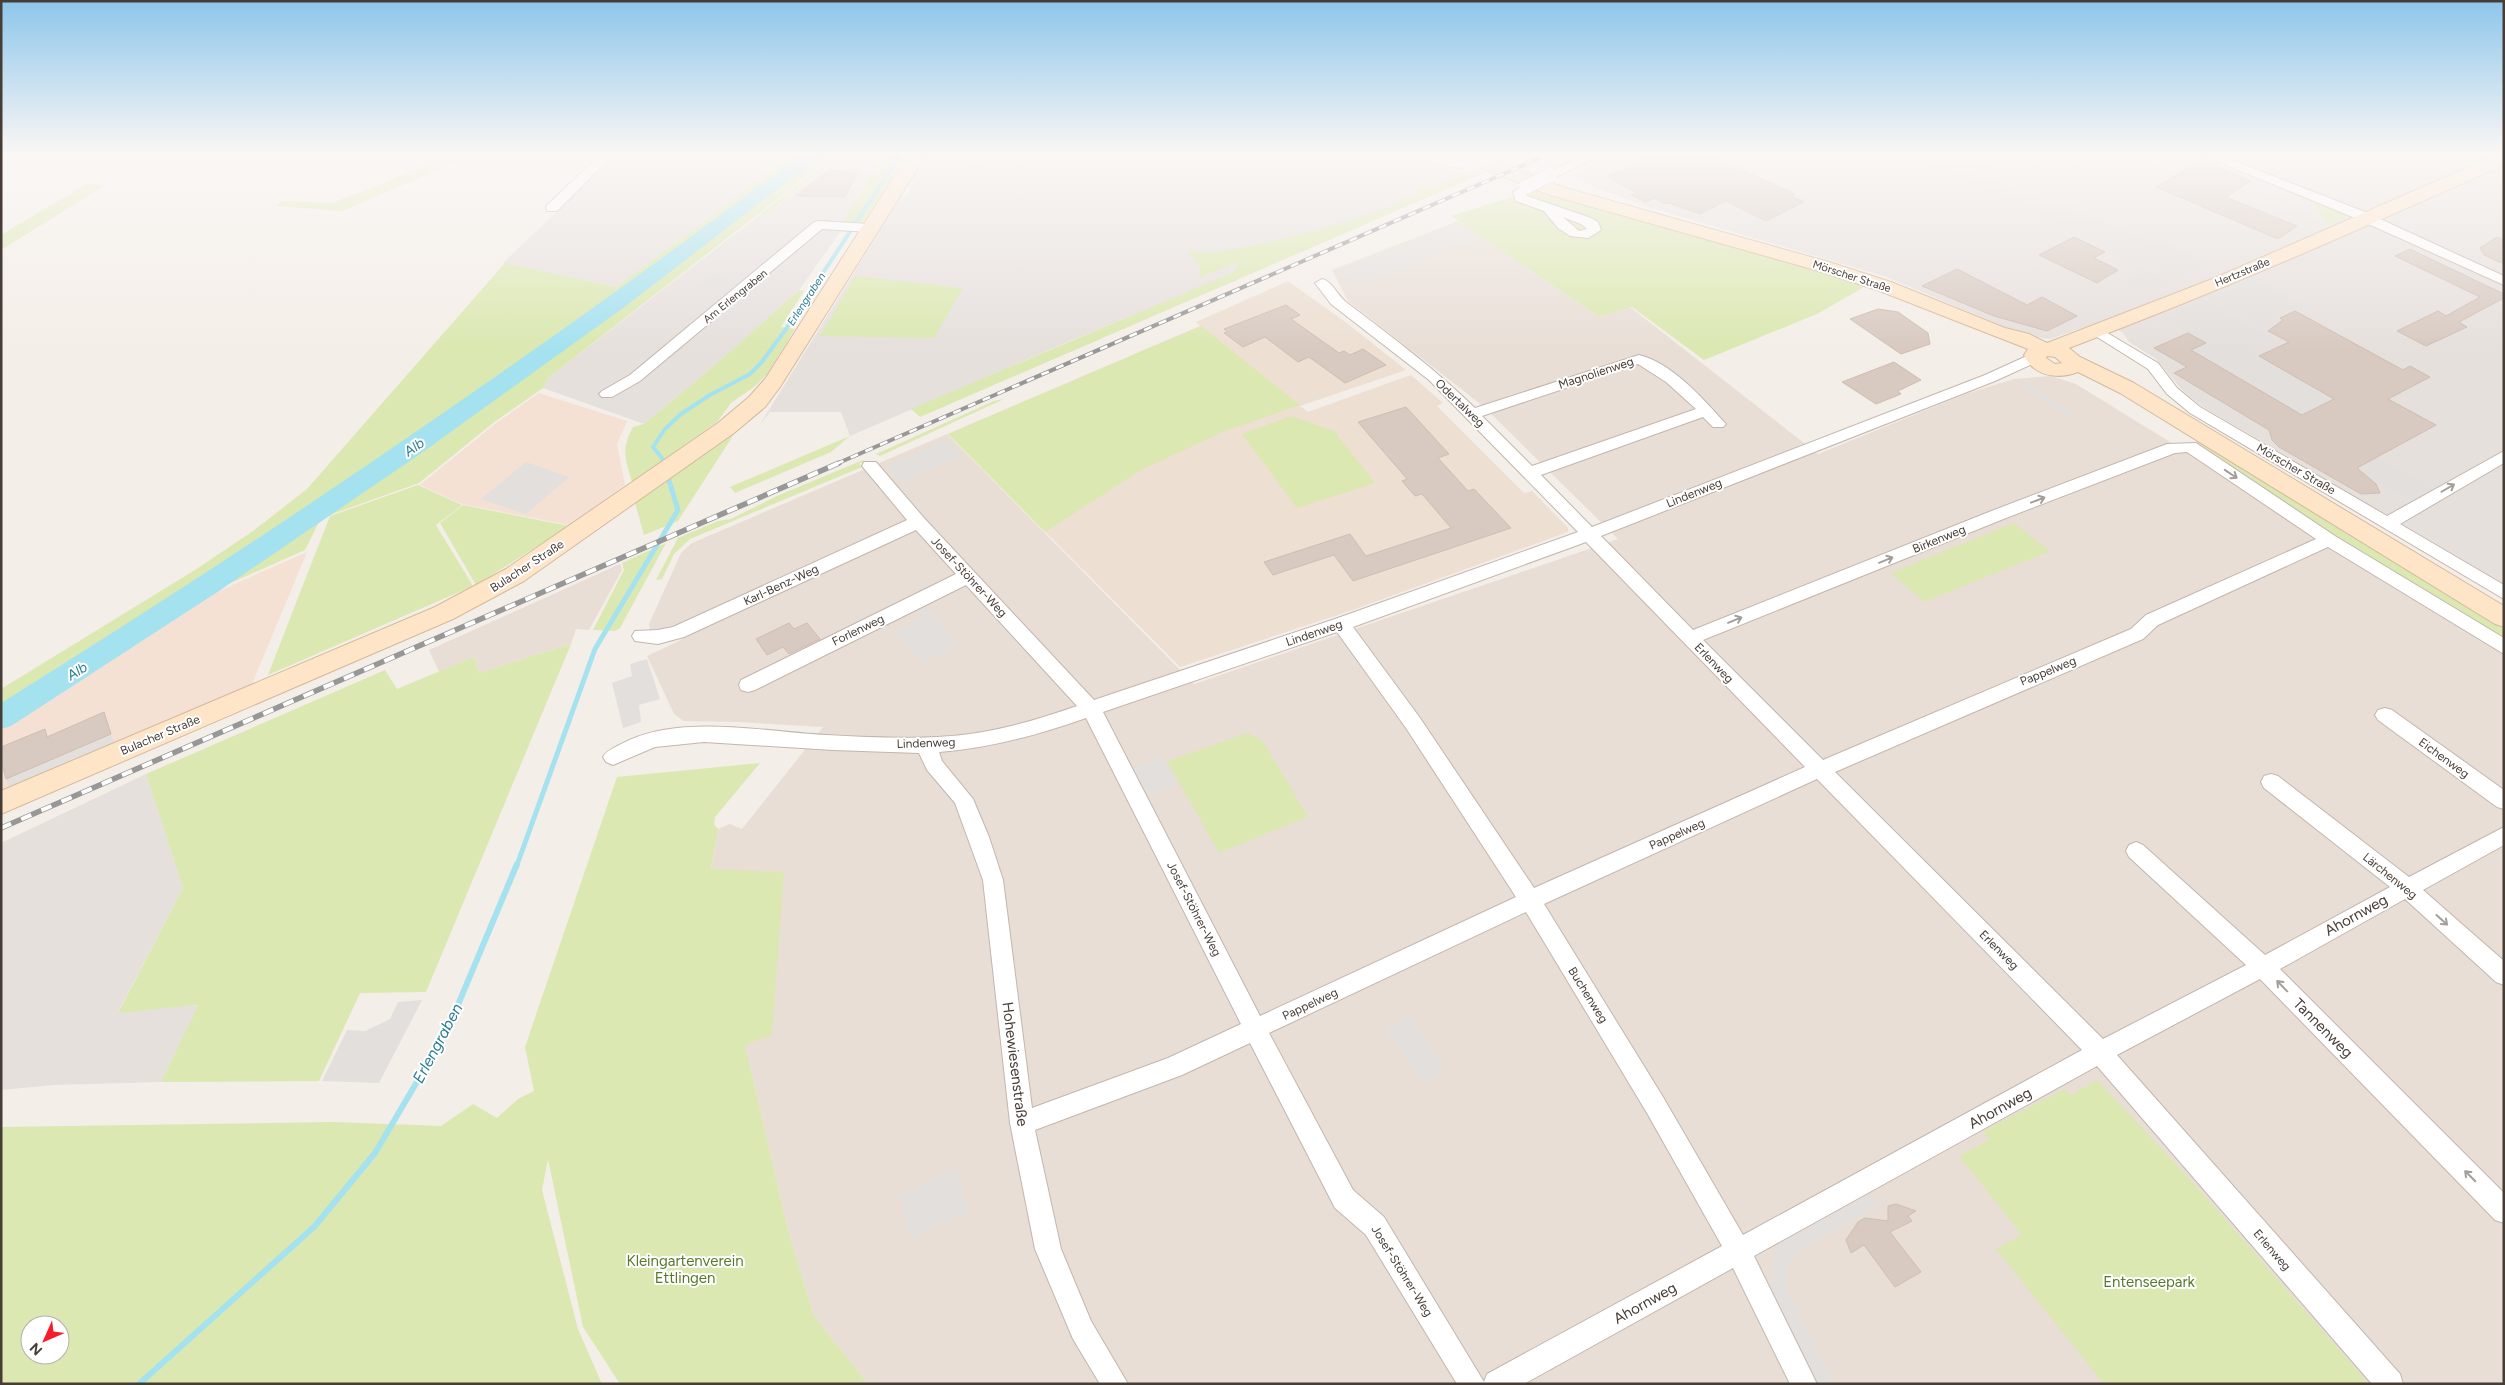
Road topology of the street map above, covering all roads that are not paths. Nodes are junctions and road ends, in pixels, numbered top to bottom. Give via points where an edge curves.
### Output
1 (869, 220) edge
2 (1653, 220) edge
3 (2365, 220) edge
4 (2368, 220) edge
5 (844, 225) joint
6 (864, 227) junction
7 (2504, 282) edge
8 (1322, 283) dead end
9 (2094, 334) junction
10 (2042, 356) junction
11 (2070, 363) junction
12 (607, 394) dead end
13 (1706, 411) junction
14 (1472, 414) junction
15 (1718, 424) dead end
16 (2504, 456) edge
17 (870, 466) dead end
18 (1530, 474) junction
19 (918, 522) junction
20 (2388, 523) junction
21 (1590, 534) junction
22 (2329, 540) junction
23 (968, 576) junction
24 (2504, 593) edge
25 (2504, 618) edge
26 (1341, 624) junction
27 (641, 636) dead end
28 (1690, 638) junction
29 (2504, 646) edge
30 (748, 685) dead end
31 (1092, 710) junction
32 (2385, 715) dead end
33 (926, 745) junction
34 (613, 757) dead end
35 (1821, 769) junction
36 (2271, 782) dead end
37 (2504, 801) edge
38 (1, 803) edge
39 (2504, 835) edge
40 (2136, 851) dead end
41 (2406, 887) junction
42 (1530, 900) junction
43 (2263, 967) junction
44 (2504, 975) edge
45 (1255, 1030) junction
46 (2100, 1052) junction
47 (1022, 1123) junction
48 (2504, 1211) edge
49 (1739, 1252) junction
50 (1115, 1384) edge
51 (1472, 1384) edge
52 (1497, 1384) edge
53 (1804, 1384) edge
54 (2390, 1384) edge

1 - 6 street, Bulacher Straße
2 - 10 street, Mörscher Straße via 1884,286 1998,332
3 - 9 street, Hertzstraße
4 - 7 street
5 - 6 street, Am Erlengraben
5 - 12 street, Am Erlengraben via 819,225 635,378
6 - 38 street, Bulacher Straße via 765,392 741,417 543,557 444,613
8 - 14 street, Odertalweg via 1336,301 1434,377
9 - 10 street, Hertzstraße
9 - 11 street, Hertzstraße
9 - 20 street, Mörscher Straße via 2144,359 2178,397 2195,410
10 - 11 street, Mörscher Straße via 2061,352
10 - 21 street, Lindenweg
11 - 25 street, Mörscher Straße via 2150,404
13 - 14 street, Magnolienweg via 1652,364 1639,359
13 - 15 street, Magnolienweg
13 - 18 street
14 - 18 street, Odertalweg
20 -> 16 street
17 - 19 street, Josef-Stöhrer-Weg
18 - 21 street, Odertalweg
19 - 23 street, Josef-Stöhrer-Weg
19 - 27 street, Karl-Benz-Weg via 678,632 658,637
20 - 24 street, Mörscher Straße
21 - 26 street, Lindenweg
21 - 28 street, Erlenweg
28 -> 22 street, Birkenweg via 2173,448 2190,447
22 - 29 street
22 - 35 street, Pappelweg via 2152,620 2137,634
23 - 30 street, Forlenweg
23 - 31 street, Josef-Stöhrer-Weg
26 - 31 street, Lindenweg
26 - 42 street, Buchenweg via 1413,723
28 - 35 street, Erlenweg
31 - 33 street, Lindenweg via 1026,731
31 - 45 street, Josef-Stöhrer-Weg
32 - 37 street, Eichenweg
33 - 34 street, Lindenweg via 805,742 709,735 646,742
33 - 47 street, Hohewiesenstraße via 934,766 963,799 993,880
35 - 42 street, Pappelweg
35 - 46 street, Erlenweg
36 - 41 street, Lärchenweg
39 - 41 street, Ahornweg
40 - 43 street, Tannenweg
41 - 43 street, Ahornweg
41 -> 44 street, Lärchenweg
42 - 45 street, Pappelweg
42 - 49 street, Buchenweg via 1655,1105
43 - 46 street, Ahornweg
48 -> 43 street, Tannenweg
45 - 47 street, Pappelweg via 1174,1067
45 - 51 street, Josef-Stöhrer-Weg via 1344,1199 1375,1226
46 - 49 street, Ahornweg
46 - 54 street, Erlenweg
47 - 50 street, Hohewiesenstraße via 1048,1249 1082,1330
49 - 52 street, Ahornweg
49 - 53 street, Buchenweg

